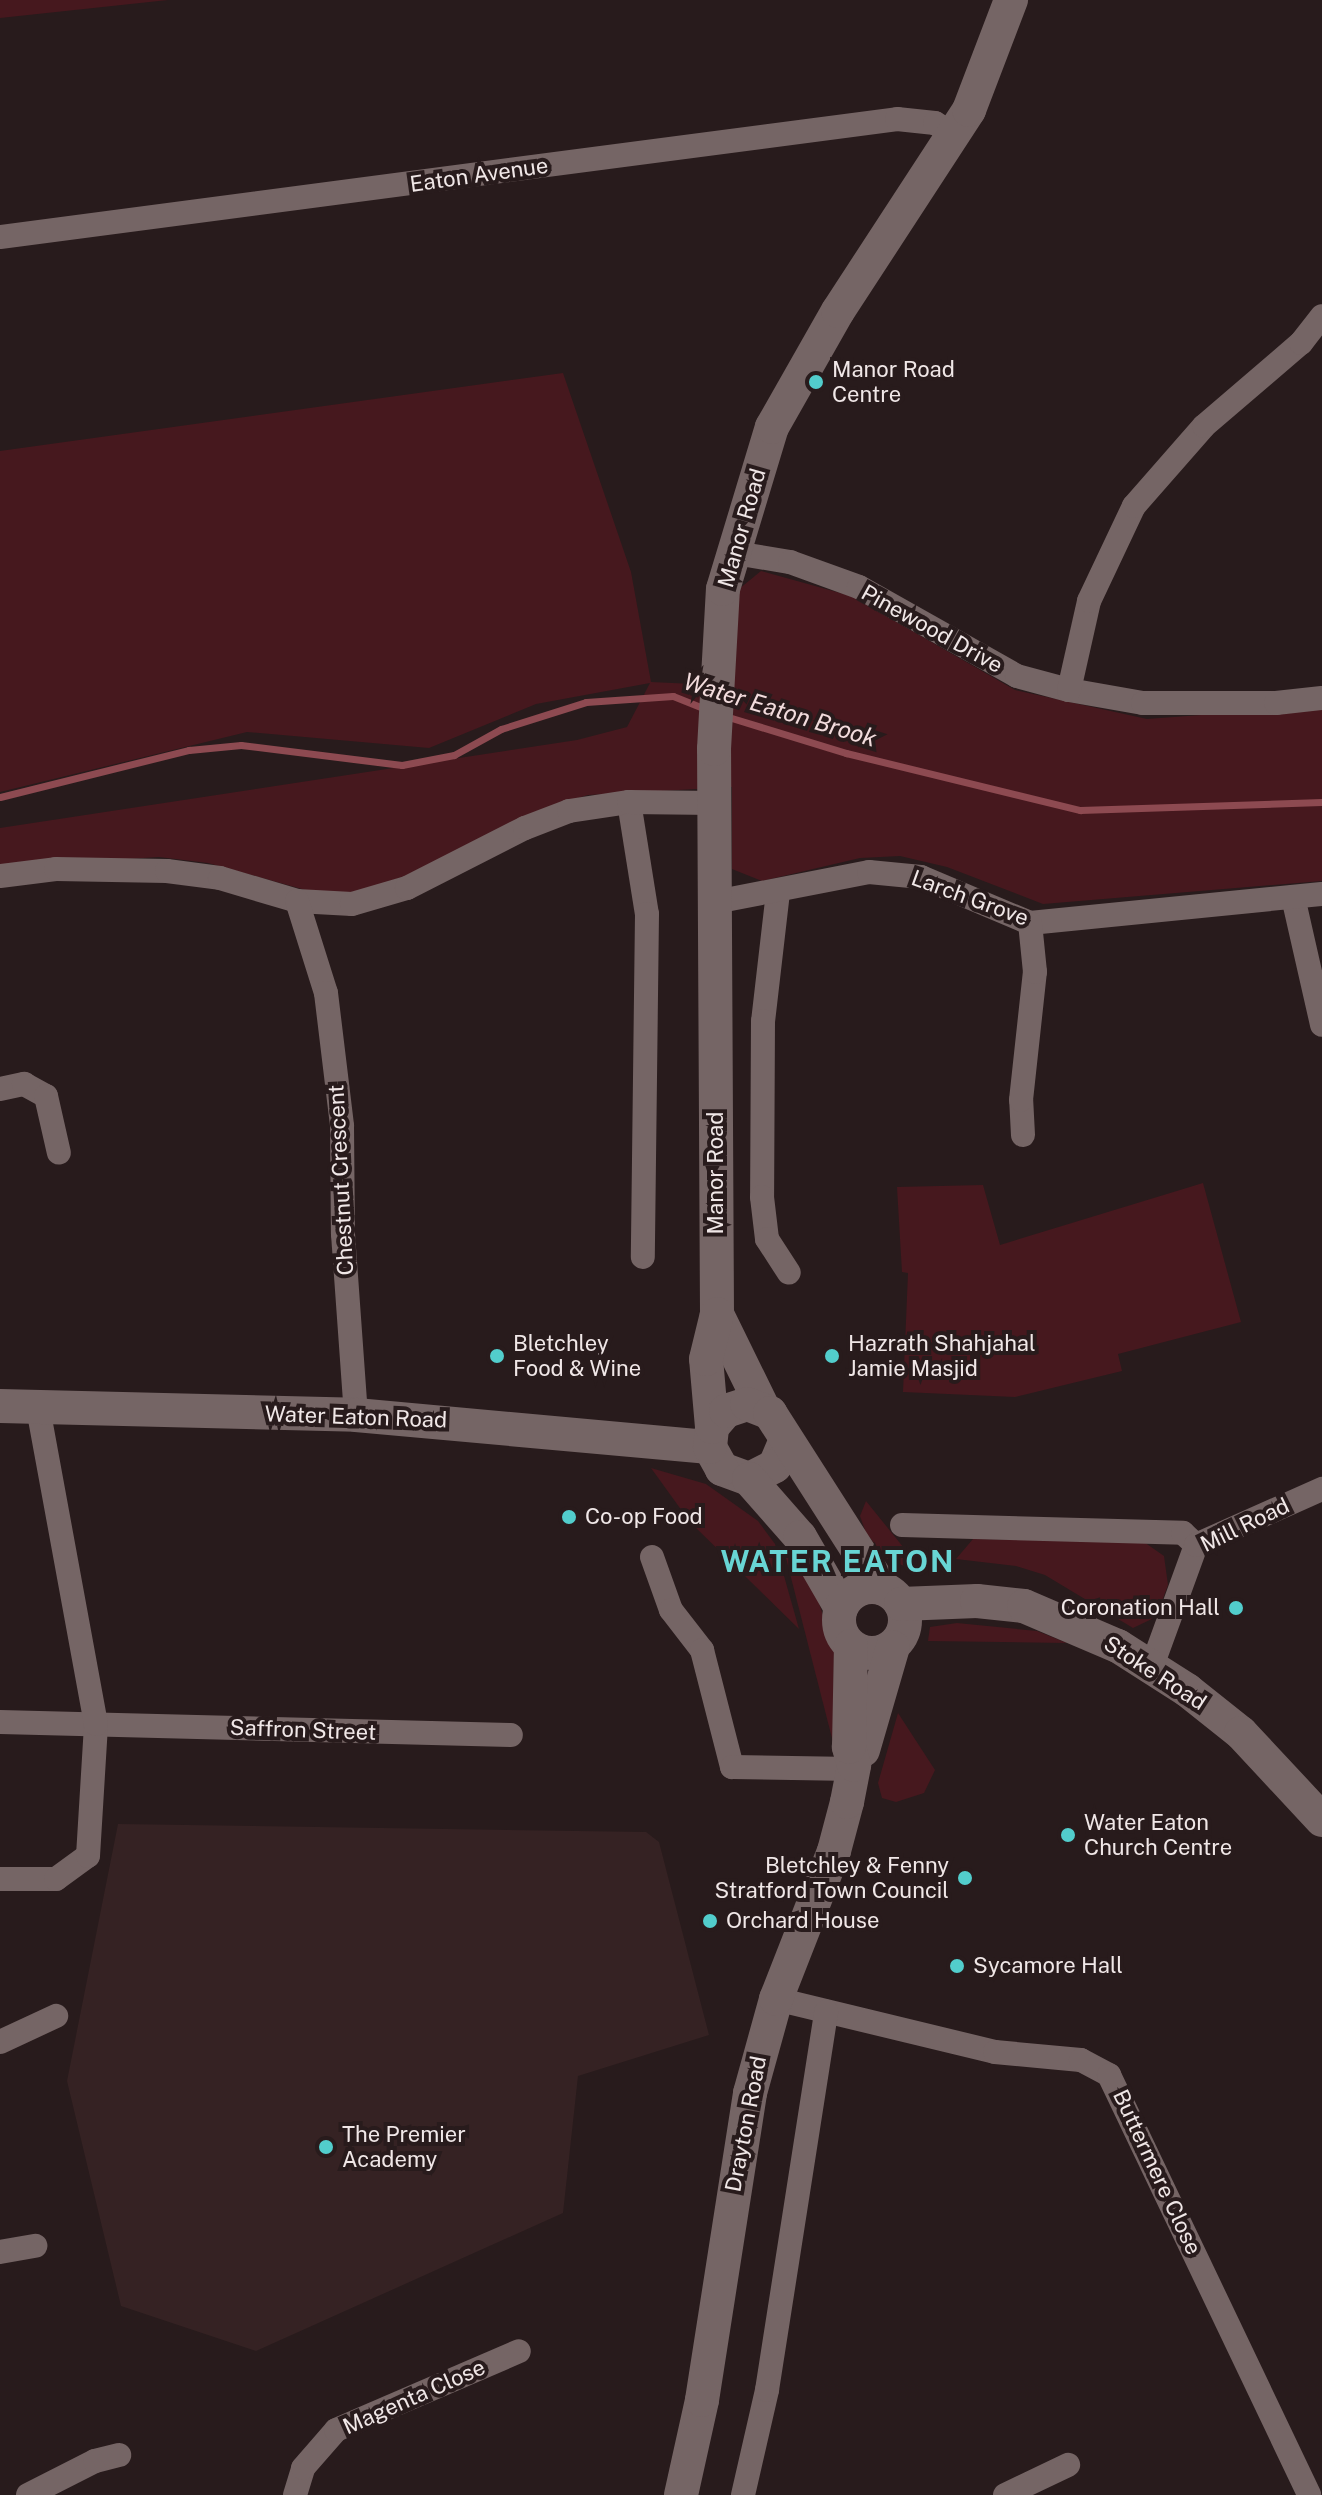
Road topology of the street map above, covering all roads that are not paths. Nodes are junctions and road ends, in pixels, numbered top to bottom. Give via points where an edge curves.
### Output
1 (1011, 0) edge
2 (954, 135) junction
3 (0, 237) edge
4 (1322, 316) edge
5 (735, 553) junction
6 (1069, 690) junction
7 (1322, 698) edge
8 (629, 802) junction
9 (714, 803) junction
10 (0, 876) edge
11 (778, 892) junction
12 (1322, 894) edge
13 (1293, 897) junction
14 (297, 901) junction
15 (715, 902) junction
16 (1030, 923) junction
17 (1322, 1025) edge
18 (0, 1089) edge
19 (1023, 1135) dead end
20 (59, 1153) dead end
21 (643, 1257) dead end
22 (789, 1273) dead end
23 (717, 1314) junction
24 (0, 1406) edge
25 (38, 1407) junction
26 (763, 1408) junction
27 (356, 1415) junction
28 (711, 1437) junction
29 (785, 1442) junction
30 (749, 1479) junction
31 (1322, 1489) edge
32 (902, 1525) dead end
33 (1196, 1545) junction
34 (652, 1557) dead end
35 (892, 1596) junction
36 (841, 1608) junction
37 (851, 1646) junction
38 (893, 1647) junction
39 (1152, 1666) junction
40 (0, 1722) edge
41 (96, 1724) junction
42 (511, 1735) dead end
43 (854, 1767) junction
44 (1322, 1820) edge
45 (0, 1879) edge
46 (776, 1999) junction
47 (826, 2012) junction
48 (56, 2016) dead end
49 (0, 2042) edge
50 (35, 2246) dead end
51 (0, 2252) edge
52 (519, 2351) dead end
53 (119, 2455) dead end
54 (1068, 2465) dead end
55 (28, 2495) edge
56 (295, 2495) edge
57 (681, 2495) edge
58 (743, 2495) edge
59 (1005, 2495) edge
60 (1309, 2495) edge

1 - 2 street, Manor Road via 994,57
2 - 3 street, Eaton Avenue via 935,123 897,119
2 - 5 street, Manor Road via 838,311 772,427 740,520
4 - 6 street via 1301,343 1204,426 1134,506 1089,601
5 - 6 street, Pinewood Drive via 790,562 859,587 1017,676
5 - 9 street, Manor Road via 723,589
6 - 7 street, Pinewood Drive via 1143,703
8 - 9 street
8 - 14 street via 588,806 538,822 382,897 335,905
8 - 21 street via 647,914
9 - 15 street, Manor Road
10 - 14 street via 83,869 167,871 220,878
11 - 15 street, Larch Grove
11 - 16 street, Larch Grove via 869,872 900,874 921,877
11 - 22 street via 763,1021 762,1197 767,1239
12 - 13 street, Larch Grove
13 - 16 street, Larch Grove
13 - 17 street
14 - 27 street, Chestnut Crescent via 326,993 342,1126 343,1234
15 - 23 street, Manor Road
16 - 19 street via 1035,972 1021,1100
18 - 20 street via 24,1084 46,1096
23 - 26 street, Manor Road
23 - 28 street, Manor Road via 706,1359
24 - 25 street, Water Eaton Road
25 - 27 street, Water Eaton Road
25 - 41 street
26 - 28 street via 736,1406
26 - 29 street via 776,1418
27 - 28 street, Water Eaton Road
28 - 30 street via 722,1469
29 - 30 street via 775,1466
29 - 35 street
30 - 36 street via 800,1537
31 - 33 street, Mill Road
32 - 33 street via 1183,1533
33 - 39 street, Mill Road
34 - 43 street via 671,1610 702,1650 732,1767
35 - 36 street via 862,1589
35 - 38 street via 905,1623
35 - 39 street, Stoke Road via 1024,1606
36 - 37 street via 840,1630
37 - 38 street via 869,1653
37 - 43 street, Drayton Road via 849,1747
38 - 43 street, Drayton Road
39 - 44 street, Stoke Road via 1241,1733
40 - 41 street, Saffron Street
41 - 42 street, Saffron Street
41 - 45 street via 88,1856 56,1879
43 - 46 street, Drayton Road via 834,1851
46 - 47 street, Buttermere Close
46 - 57 street, Drayton Road via 742,2129 702,2400
47 - 58 street via 767,2390
47 - 60 street, Buttermere Close via 995,2052 1081,2060 1109,2075
48 - 49 street
50 - 51 street
52 - 56 street, Magenta Close via 336,2430 303,2468
53 - 55 street via 95,2461
54 - 59 street

